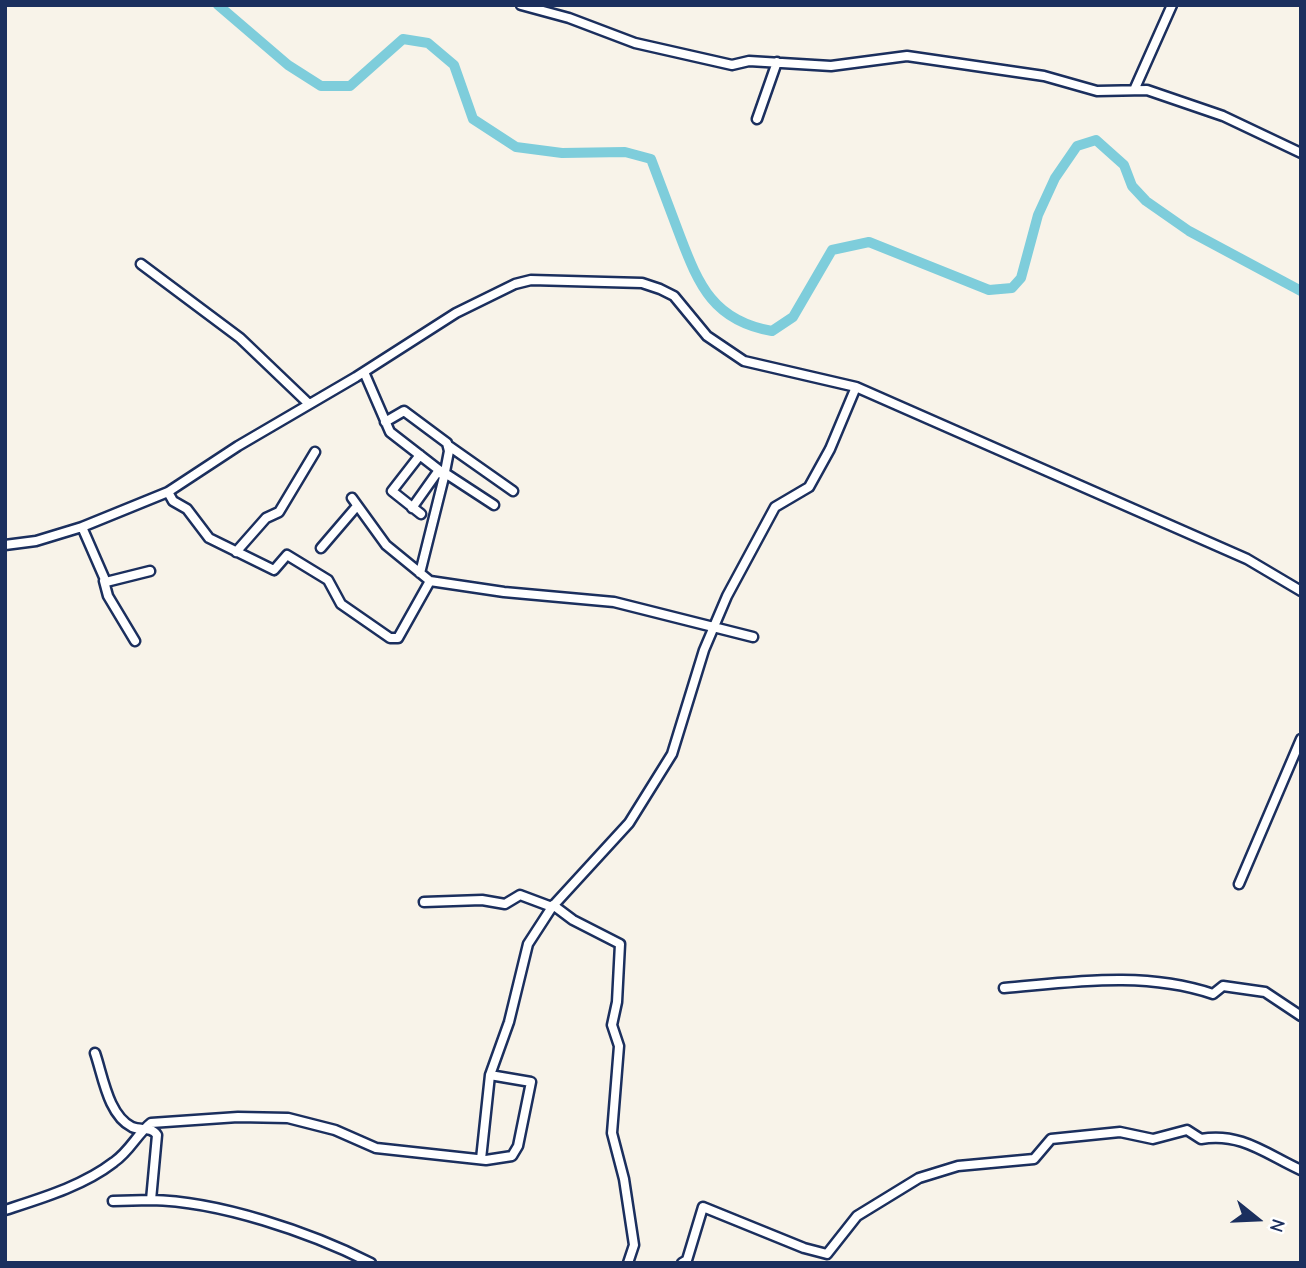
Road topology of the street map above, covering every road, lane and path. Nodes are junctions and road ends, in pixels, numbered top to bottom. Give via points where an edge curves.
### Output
1 (521, 5) edge
2 (1172, 5) edge
3 (777, 62) junction
4 (1135, 88) junction
5 (757, 119) dead end
6 (1301, 153) edge
7 (141, 264) dead end
8 (364, 372) junction
9 (856, 387) junction
10 (309, 404) junction
11 (385, 422) junction
12 (449, 446) junction
13 (315, 452) dead end
14 (420, 455) junction
15 (443, 473) junction
16 (513, 491) dead end
17 (168, 492) junction
18 (352, 498) dead end
19 (494, 505) dead end
20 (358, 506) junction
21 (412, 508) junction
22 (421, 514) dead end
23 (82, 527) junction
24 (5, 545) edge
25 (321, 548) dead end
26 (236, 552) junction
27 (150, 571) dead end
28 (420, 573) junction
29 (104, 581) junction
30 (430, 581) junction
31 (1301, 591) edge
32 (712, 629) junction
33 (753, 637) dead end
34 (135, 641) dead end
35 (1301, 739) edge
36 (1239, 884) dead end
37 (424, 902) dead end
38 (552, 906) junction
39 (1004, 988) dead end
40 (1301, 1016) edge
41 (95, 1054) dead end
42 (490, 1075) junction
43 (143, 1129) junction
44 (481, 1159) junction
45 (1301, 1170) edge
46 (151, 1200) junction
47 (113, 1201) dead end
48 (5, 1210) edge
49 (371, 1263) edge
50 (628, 1263) edge
51 (682, 1263) edge

1 - 3 street via 635,43 733,65
2 - 4 street
3 - 4 street via 831,66 907,56 1044,76 1097,91
3 - 5 street
4 - 6 street via 1223,116
7 - 10 street via 240,338
8 - 9 street via 456,313 515,284 599,281 642,283 674,296 707,336 744,361
8 - 10 street
8 - 11 street
9 - 31 street via 1247,559
9 - 32 street via 820,469 809,487 775,507
10 - 17 street
11 - 12 street via 404,411
11 - 14 street via 392,434
12 - 15 street
12 - 16 street
13 - 26 street via 279,512 266,518
14 - 15 street
14 - 21 street via 392,491
15 - 19 street
15 - 21 street
15 - 28 street
17 - 23 street
17 - 26 street via 209,538
18 - 20 street
20 - 25 street
20 - 28 street via 386,545
21 - 22 street
23 - 24 street
23 - 29 street
26 - 30 street via 274,570 287,555 328,580 341,604 395,640
27 - 29 street
28 - 30 street
29 - 34 street
30 - 32 street via 614,603
32 - 33 street
32 - 38 street via 672,754 629,823
35 - 36 street
37 - 38 street via 505,904 520,895
38 - 42 street via 528,944
38 - 50 street via 620,944 612,1025 619,1046 612,1133 634,1245
39 - 40 street via 1113,979 1149,980 1213,994 1223,986 1265,992
41 - 43 street via 113,1106 132,1127
42 - 44 street
42 - 44 street via 531,1083 516,1150 509,1157
43 - 44 street via 151,1124 238,1117 288,1118 335,1130 376,1149
43 - 46 street via 154,1131 158,1138
43 - 48 street via 134,1146 104,1169
45 - 51 street via 1249,1141 1221,1135 1201,1139 1187,1130 1153,1139 1121,1132 1051,1139 1034,1159 958,1166 919,1178 857,1216 825,1254 703,1207 687,1261
46 - 47 street
46 - 49 street via 224,1210 319,1240

